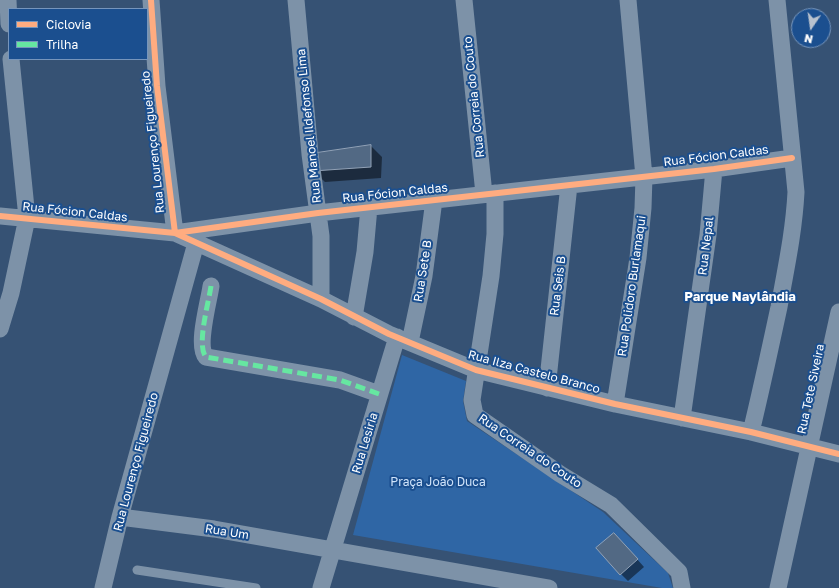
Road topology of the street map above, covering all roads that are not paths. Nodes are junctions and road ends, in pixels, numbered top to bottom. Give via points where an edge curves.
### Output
1 (150, 0) edge
2 (296, 0) edge
3 (464, 0) edge
4 (628, 0) edge
5 (777, 0) edge
6 (11, 60) edge
7 (792, 158) junction
8 (714, 169) junction
9 (644, 176) junction
10 (569, 185) junction
11 (490, 193) junction
12 (434, 200) junction
13 (369, 207) junction
14 (318, 213) junction
15 (0, 216) edge
16 (27, 218) junction
17 (174, 233) junction
18 (196, 243) junction
19 (212, 286) dead end
20 (321, 299) junction
21 (839, 312) edge
22 (354, 318) junction
23 (0, 329) edge
24 (403, 340) junction
25 (476, 370) junction
26 (547, 388) junction
27 (379, 394) junction
28 (614, 404) junction
29 (682, 418) junction
30 (750, 432) junction
31 (810, 446) junction
32 (839, 454) edge
33 (120, 517) junction
34 (333, 549) junction
35 (137, 570) dead end
36 (680, 580) edge
37 (103, 588) edge
38 (256, 588) edge
39 (321, 588) edge
40 (549, 588) edge
41 (778, 588) edge

1 - 17 street, Rua Lourenço Figueiredo
2 - 14 street, Rua Manoel Ildefonso Lima
3 - 11 street, Rua Correia do Couto
4 - 9 street, Rua Polidoro Burlamaqui
5 - 7 street
6 - 16 street
7 - 8 street, Rua Fócion Caldas
7 - 30 street via 796,192 795,215 769,358
8 - 9 street, Rua Fócion Caldas
8 - 29 street, Rua Nepal via 708,235
9 - 10 street, Rua Fócion Caldas
9 - 28 street, Rua Polidoro Burlamaqui via 640,243
10 - 11 street, Rua Fócion Caldas
10 - 26 street, Rua Seis B
11 - 12 street, Rua Fócion Caldas
11 - 25 street, Rua Correia do Couto via 495,234
12 - 13 street, Rua Fócion Caldas
12 - 24 street, Rua Sete B via 424,276
13 - 14 street, Rua Fócion Caldas
13 - 22 street via 365,252
14 - 17 street, Rua Fócion Caldas
14 - 20 street, Rua Manoel Ildefonso Lima
15 - 16 street, Rua Fócion Caldas
16 - 17 street, Rua Fócion Caldas
16 - 23 street via 11,293
17 - 18 street, Rua Ilza Castelo Branco
18 - 20 street, Rua Ilza Castelo Branco
18 - 33 street, Rua Lourenço Figueiredo
19 - 27 street via 202,336 202,351 206,357 340,380
20 - 22 street, Rua Ilza Castelo Branco
21 - 31 street, Rua Tete Siveira
22 - 24 street, Rua Ilza Castelo Branco
24 - 25 street, Rua Ilza Castelo Branco
24 - 27 street, Rua Lesiria
25 - 26 street, Rua Ilza Castelo Branco
25 - 36 street, Rua Correia do Couto via 472,400 475,415 611,505
26 - 28 street, Rua Ilza Castelo Branco
27 - 34 street, Rua Lesiria
28 - 29 street, Rua Ilza Castelo Branco
29 - 30 street, Rua Ilza Castelo Branco
30 - 31 street, Rua Ilza Castelo Branco
31 - 32 street, Rua Ilza Castelo Branco
31 - 41 street, Rua Tete Siveira
33 - 34 street, Rua Um via 214,529
33 - 37 street, Rua Lourenço Figueiredo
34 - 39 street, Rua Lesiria
34 - 40 street, Rua Um
35 - 38 lane

